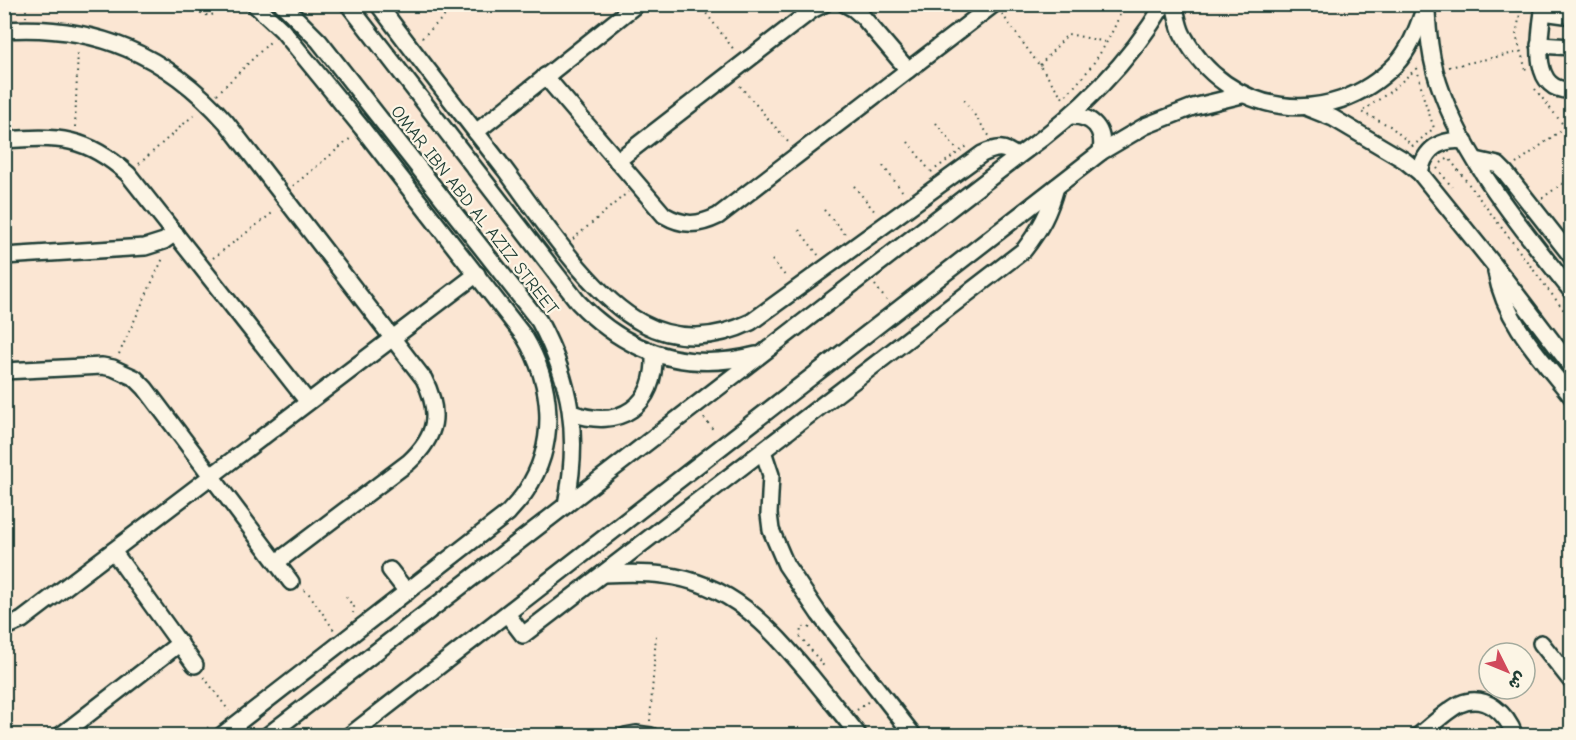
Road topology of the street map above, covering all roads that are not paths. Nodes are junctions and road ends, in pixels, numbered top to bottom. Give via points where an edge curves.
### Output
1 (254, 4) edge
2 (282, 4) edge
3 (348, 4) edge
4 (378, 4) edge
5 (824, 4) edge
6 (845, 4) edge
7 (1164, 4) edge
8 (1174, 4) edge
9 (1426, 4) edge
10 (631, 6) edge
11 (1543, 8) edge
12 (998, 9) edge
13 (1572, 16) edge
14 (360, 19) junction
15 (4, 30) edge
16 (1539, 45) junction
17 (1572, 47) edge
18 (908, 70) junction
19 (545, 76) junction
20 (1572, 90) edge
21 (1242, 95) junction
22 (1308, 108) junction
23 (1070, 116) junction
24 (476, 132) junction
25 (4, 140) edge
26 (1465, 141) junction
27 (1101, 152) junction
28 (1017, 157) junction
29 (1476, 160) junction
30 (617, 161) junction
31 (415, 164) junction
32 (1420, 173) junction
33 (400, 176) junction
34 (1056, 187) junction
35 (175, 233) junction
36 (560, 244) junction
37 (541, 254) junction
38 (4, 256) edge
39 (1572, 257) edge
40 (1495, 266) junction
41 (477, 274) junction
42 (1572, 292) edge
43 (391, 339) junction
44 (764, 352) junction
45 (654, 354) junction
46 (1572, 367) edge
47 (4, 371) edge
48 (1572, 397) edge
49 (308, 402) junction
50 (572, 413) junction
51 (763, 451) junction
52 (212, 476) junction
53 (566, 505) junction
54 (113, 551) junction
55 (277, 562) junction
56 (390, 570) dead end
57 (603, 574) junction
58 (291, 582) dead end
59 (407, 592) junction
60 (507, 614) junction
61 (368, 622) junction
62 (4, 628) edge
63 (180, 643) junction
64 (1541, 643) dead end
65 (384, 645) junction
66 (195, 665) dead end
67 (1572, 682) edge
68 (60, 735) edge
69 (221, 735) edge
70 (267, 735) edge
71 (350, 735) edge
72 (625, 735) edge
73 (650, 735) edge
74 (859, 735) edge
75 (914, 735) edge
76 (1418, 735) edge
77 (1515, 735) edge

1 - 33 street via 282,30
2 - 31 street, OMAR IBN ABD AL AZIZ STREET via 319,41
3 - 14 street, OMAR IBN ABD AL AZIZ STREET
4 - 14 street
4 - 24 street
5 - 30 street
6 - 18 street via 862,16
7 - 23 street via 1121,64
8 - 21 street via 1182,34 1207,70
9 - 22 street via 1415,36 1396,64 1371,86 1341,101
9 - 26 street via 1435,70
10 - 19 street
11 - 13 street
11 - 16 street
12 - 18 street
14 - 37 street, OMAR IBN ABD AL AZIZ STREET
15 - 43 street via 78,33 122,46 173,72 208,102
16 - 17 street
16 - 20 street via 1541,69 1547,80 1556,87
18 - 30 street via 705,222 684,223 664,215
19 - 24 street
19 - 30 street
21 - 22 street via 1274,106
21 - 27 street via 1193,106 1145,126
22 - 32 street via 1341,122
23 - 27 street via 1089,119 1096,125 1101,133
23 - 28 street
24 - 36 street
25 - 35 street via 44,137 75,142 102,154 128,174
26 - 29 street
26 - 32 street via 1444,141 1435,146 1422,163
27 - 34 street
28 - 36 street via 1009,150 997,148 976,159 763,315 716,335 684,336 628,315 596,287
28 - 44 street
29 - 39 street via 1497,165 1505,172
29 - 42 street
31 - 33 street
31 - 50 street, OMAR IBN ABD AL AZIZ STREET via 539,321 562,369
32 - 40 street
33 - 41 street
34 - 51 street via 1050,211 1024,250
34 - 60 street
35 - 38 street via 145,247
35 - 49 street
36 - 37 street
37 - 45 street, OMAR IBN ABD AL AZIZ STREET via 594,319
40 - 46 street
40 - 48 street via 1515,323
41 - 43 street
41 - 59 street via 524,336 541,368 547,391 547,440 526,492 508,513
43 - 49 street
43 - 55 street via 432,396 432,433 410,462
44 - 45 street, OMAR IBN ABD AL AZIZ STREET via 710,362
44 - 53 street
45 - 50 street via 655,372 639,404 607,419 589,419
47 - 52 street via 102,366 135,378
49 - 52 street
50 - 53 street, OMAR IBN ABD AL AZIZ STREET via 574,449
51 - 57 street
51 - 75 street via 771,475 771,530 786,564 819,614
52 - 54 street
52 - 55 street
53 - 65 street
54 - 62 street via 22,620
54 - 63 street
55 - 58 street
56 - 59 street
57 - 60 street via 523,635
57 - 74 street via 664,575 699,584 732,599 762,620
59 - 61 street
60 - 71 street
61 - 65 street
61 - 69 street
63 - 66 street
63 - 68 street
64 - 67 street
65 - 70 street
72 - 73 street
76 - 77 street via 1460,704 1475,701 1502,712

